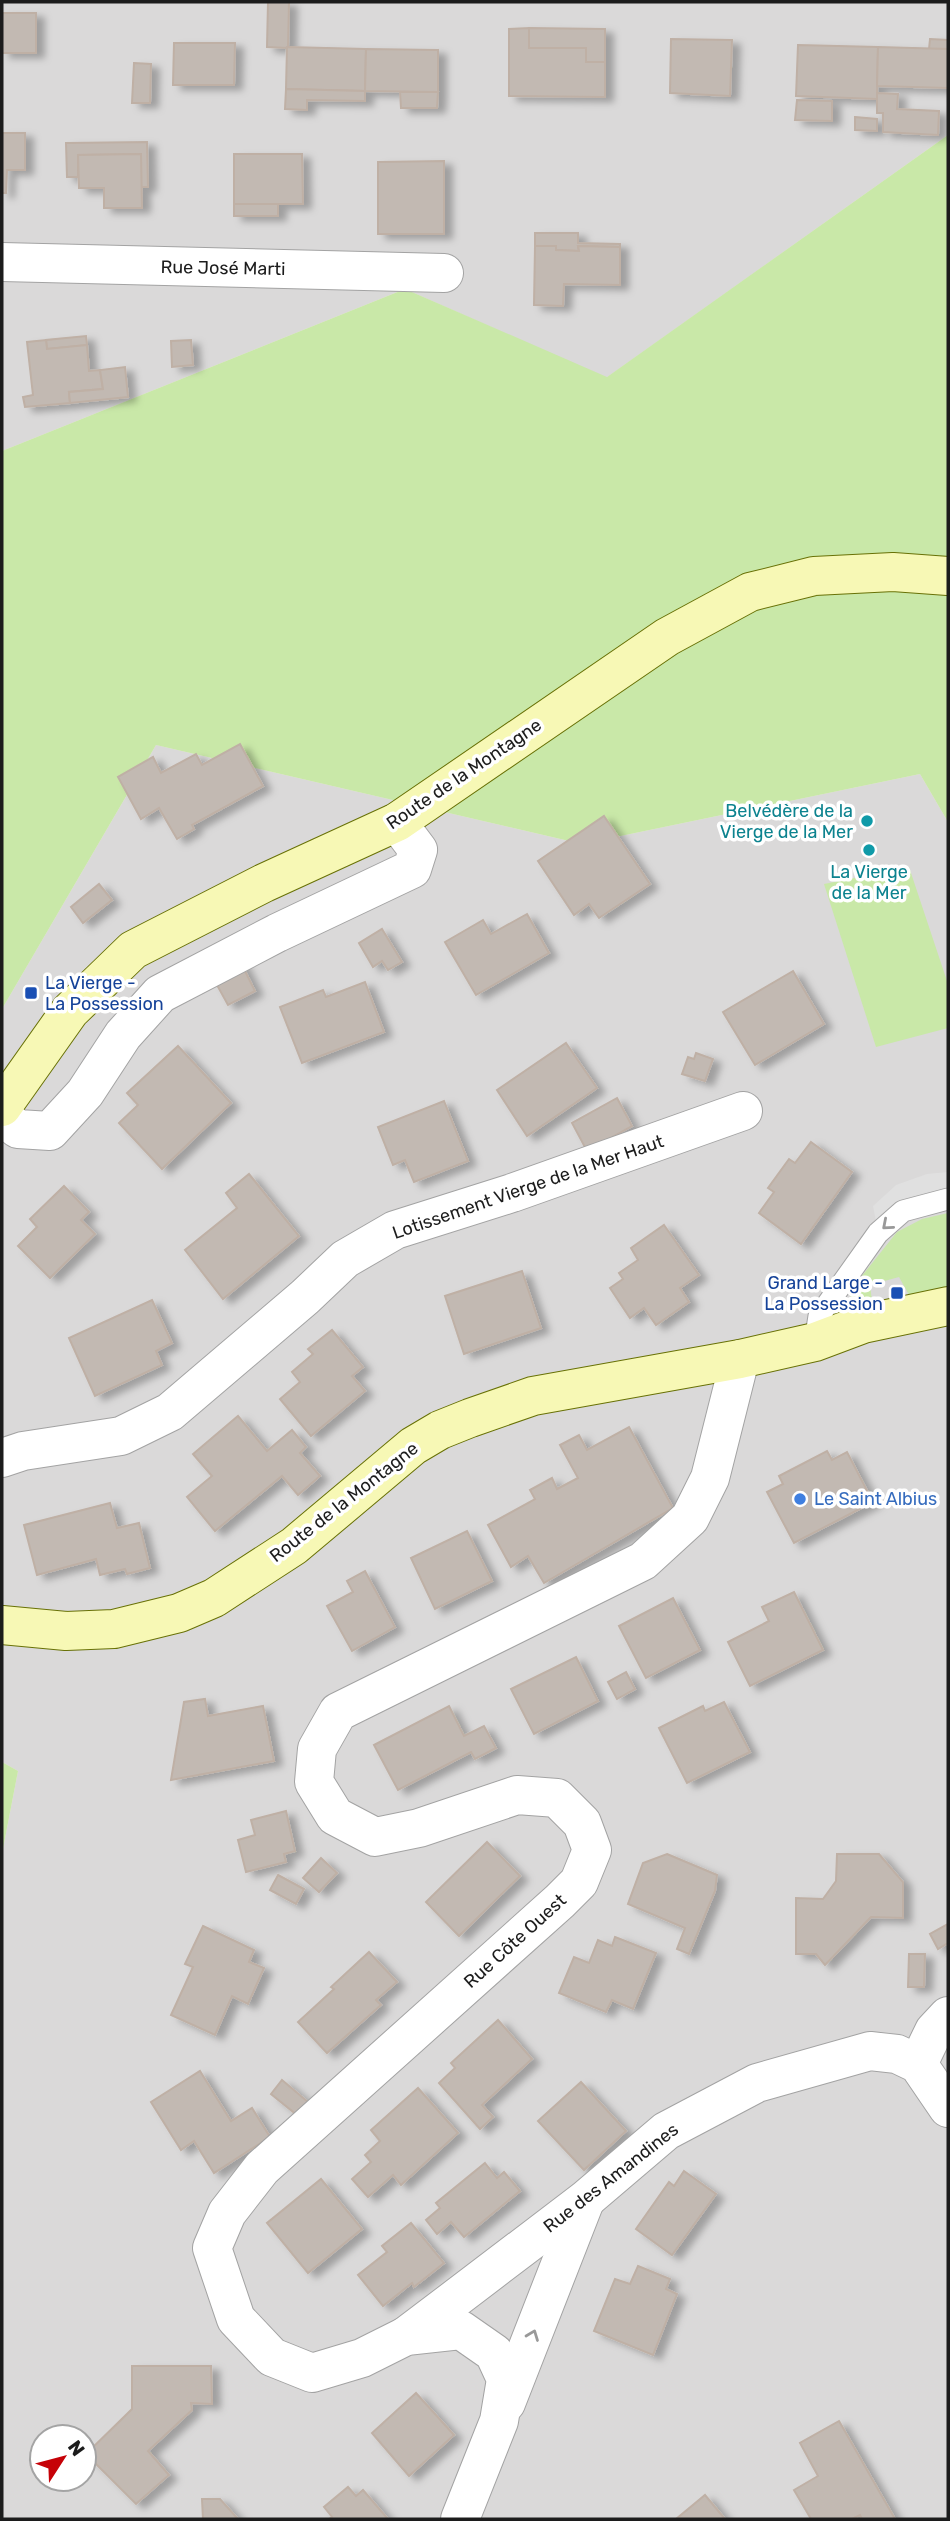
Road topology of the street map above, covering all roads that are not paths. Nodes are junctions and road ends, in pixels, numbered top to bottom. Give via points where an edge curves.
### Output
1 (2, 262) edge
2 (444, 273) dead end
3 (948, 576) edge
4 (397, 822) junction
5 (2, 1107) edge
6 (743, 1111) dead end
7 (2, 1117) edge
8 (948, 1199) edge
9 (948, 1307) edge
10 (948, 1329) edge
11 (815, 1342) junction
12 (740, 1359) junction
13 (2, 1458) edge
14 (2, 1625) edge
15 (948, 2016) edge
16 (918, 2064) junction
17 (948, 2108) edge
18 (585, 2200) junction
19 (406, 2336) junction
20 (499, 2421) junction
21 (460, 2519) edge

1 - 2 street, Rue José Marti
3 - 4 main road, Route de la Montagne via 893,572 825,575 750,592 667,638
4 - 5 main road, Route de la Montagne via 133,950 70,1011
4 - 7 street via 418,850 412,869 160,993 123,1035 85,1093 50,1131 18,1129
6 - 13 street, Lotissement Vierge de la Mer Haut via 396,1230 345,1259 170,1412 121,1436
8 -> 11 lane via 903,1211 878,1233 819,1316
9 - 11 main road, Route de la Montagne via 863,1324
10 - 11 main road, Route de la Montagne via 866,1342
11 - 12 main road, Route de la Montagne
12 - 14 main road, Route de la Montagne via 533,1396 440,1430 413,1446 294,1546 214,1598 179,1613 114,1629 66,1631
12 - 19 street, Rue Côte Ouest via 710,1478 690,1518 643,1561 338,1712 317,1748 314,1782 335,1816 375,1837 419,1828 517,1795 557,1798 582,1823 592,1850 579,1882 561,1901 262,2168 227,2213 212,2248 236,2319 272,2357 312,2373 362,2358
15 - 16 street via 933,2031
16 - 17 street
16 - 18 street, Rue des Amandines via 897,2053 870,2051 757,2083 666,2131
18 - 19 street, Rue des Amandines
20 -> 18 street
19 - 20 street, Rue Côte Ouest via 461,2330 494,2353 506,2379
20 - 21 street, Rue Côte Ouest

